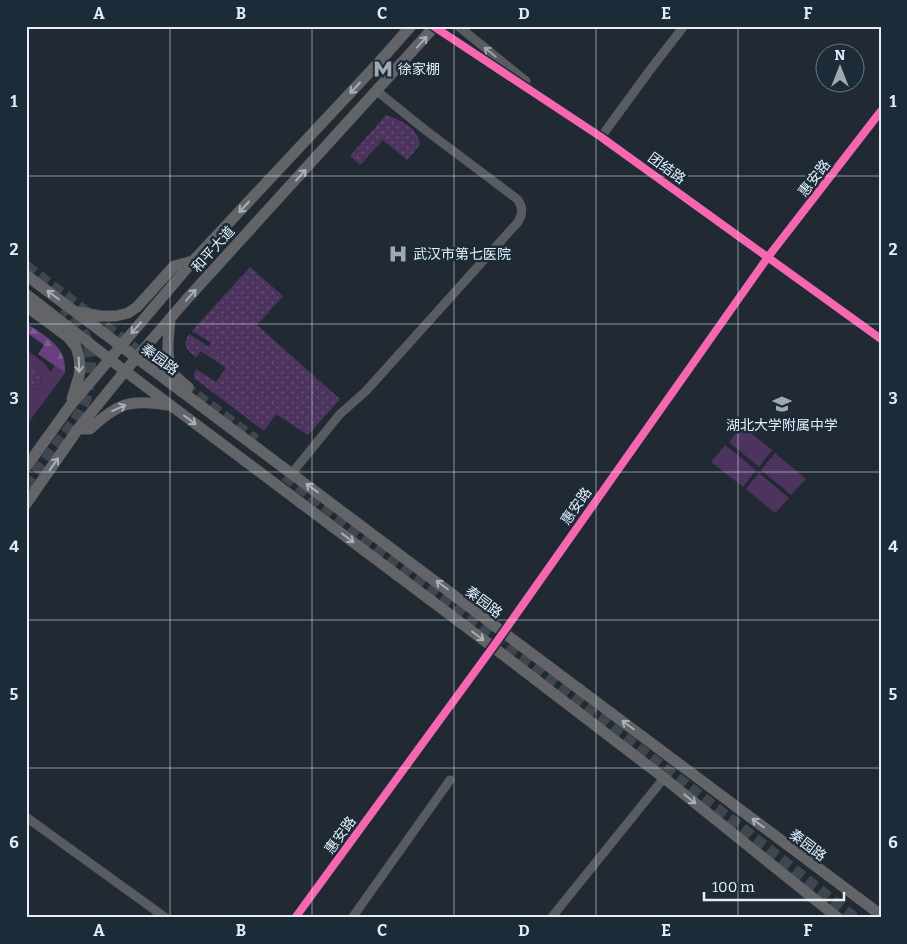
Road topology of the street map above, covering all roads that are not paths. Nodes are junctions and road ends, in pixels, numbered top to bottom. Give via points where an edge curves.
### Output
1 (412, 26) edge
2 (458, 26) edge
3 (684, 26) edge
4 (434, 27) edge
5 (377, 91) junction
6 (881, 111) edge
7 (570, 115) junction
8 (602, 137) junction
9 (768, 257) junction
10 (193, 261) junction
11 (26, 275) edge
12 (26, 294) edge
13 (26, 306) edge
14 (75, 311) junction
15 (170, 319) junction
16 (881, 339) edge
17 (120, 345) junction
18 (109, 358) junction
19 (136, 358) junction
20 (125, 371) junction
21 (70, 406) junction
22 (171, 406) junction
23 (208, 410) junction
24 (78, 429) junction
25 (26, 467) edge
26 (292, 473) junction
27 (26, 504) edge
28 (503, 632) junction
29 (493, 647) junction
30 (664, 778) junction
31 (450, 780) dead end
32 (26, 817) edge
33 (881, 915) edge
34 (300, 916) edge
35 (166, 918) edge
36 (352, 918) edge
37 (551, 918) edge
38 (838, 918) edge

1 -> 10 main road, 和平大道
7 -> 2 street, 团结路
3 - 8 street
5 -> 4 main road, 和平大道
4 - 7 street, 团结路
15 -> 5 main road, 和平大道
5 - 26 street via 517,199 522,214 366,391 340,414
6 - 9 street, 惠安路
7 - 8 street, 团结路
8 - 9 street, 团结路
9 - 16 street, 团结路
9 - 28 street, 惠安路
10 - 14 main road via 174,266 137,308 128,313 100,316
10 -> 17 main road, 和平大道
14 -> 11 main road, 秦园路
12 - 18 main road
13 -> 21 main road via 68,337 76,347 80,369
14 - 17 main road, 秦园路
15 - 19 main road, 和平大道
15 - 23 main road via 172,371 205,401
17 - 18 main road, 和平大道
17 - 19 main road, 秦园路
18 - 20 main road
18 - 21 main road, 和平大道
19 - 20 main road, 和平大道
19 - 23 main road, 秦园路
20 - 22 main road
20 - 24 main road, 和平大道
21 - 25 main road, 和平大道
24 -> 22 main road via 90,429 104,416 125,405 142,402
22 -> 29 main road
23 - 26 main road, 秦园路
27 -> 24 main road, 和平大道
28 -> 26 main road, 秦园路
28 - 29 street, 惠安路
33 -> 28 main road, 秦园路
29 - 30 main road
29 - 34 street, 惠安路
30 - 37 street
30 -> 38 main road
31 - 36 street
32 - 35 street

